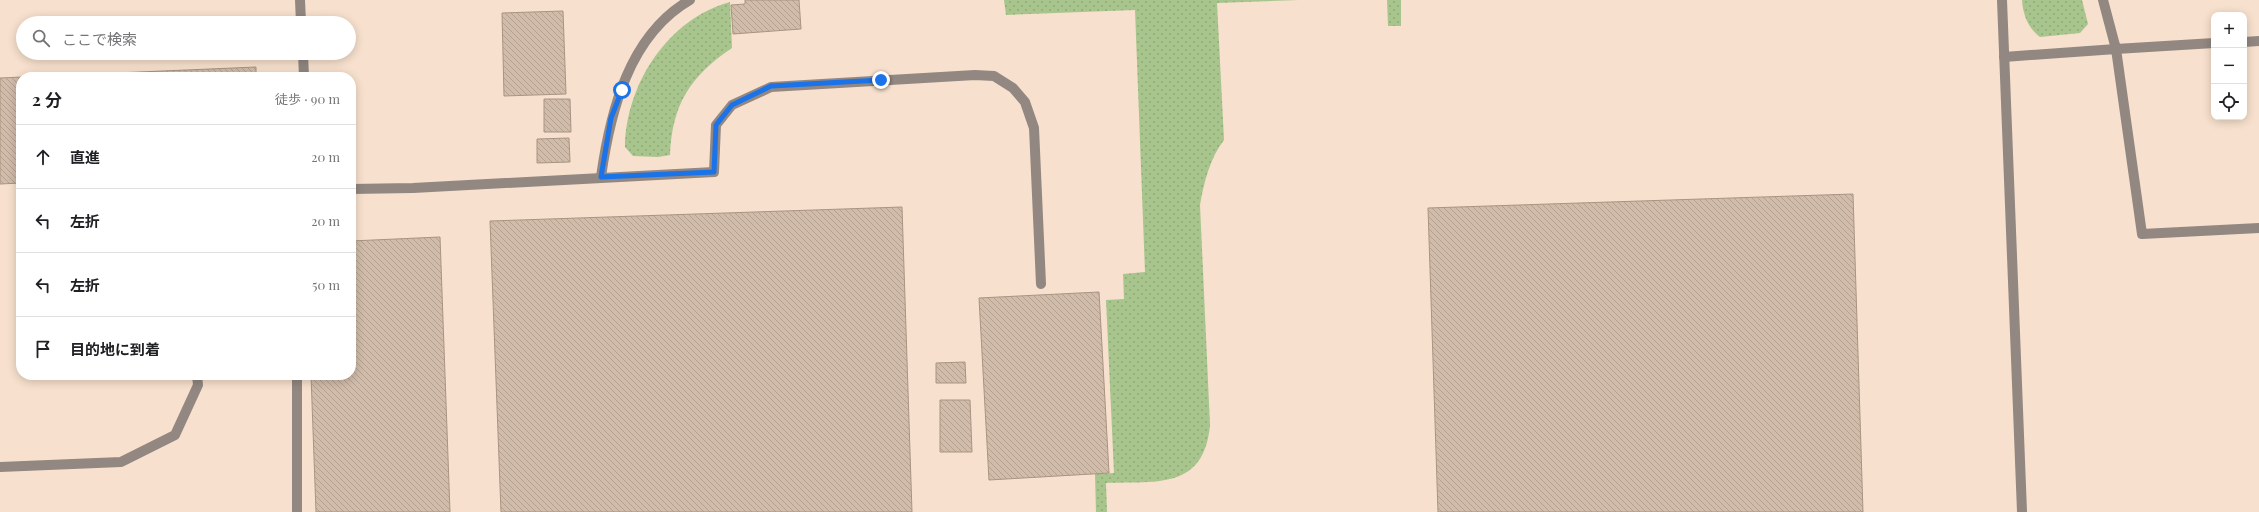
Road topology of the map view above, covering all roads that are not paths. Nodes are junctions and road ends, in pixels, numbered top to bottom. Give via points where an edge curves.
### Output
1 (300, 0) edge
2 (690, 0) edge
3 (2002, 0) edge
4 (2103, 0) edge
5 (301, 16) edge
6 (2259, 41) edge
7 (2247, 42) edge
8 (2211, 43) edge
9 (2116, 49) junction
10 (2004, 57) junction
11 (303, 60) edge
12 (304, 72) edge
13 (601, 177) junction
14 (356, 189) edge
15 (2259, 228) edge
16 (1041, 284) dead end
17 (198, 380) edge
18 (297, 380) edge
19 (0, 467) edge
20 (297, 512) edge
21 (2022, 512) edge

1 - 5 lane
2 - 13 lane via 666,17 630,68 611,118
3 - 10 lane
4 - 9 lane
6 - 7 lane
8 - 9 lane
9 - 10 lane
9 - 15 lane via 2142,234
10 - 21 lane
11 - 12 lane
13 - 14 lane
13 - 16 lane via 714,172 716,125 732,105 771,86 994,76 1013,88 1025,102 1034,128
17 - 19 lane via 198,385 175,435 121,462
18 - 20 lane

